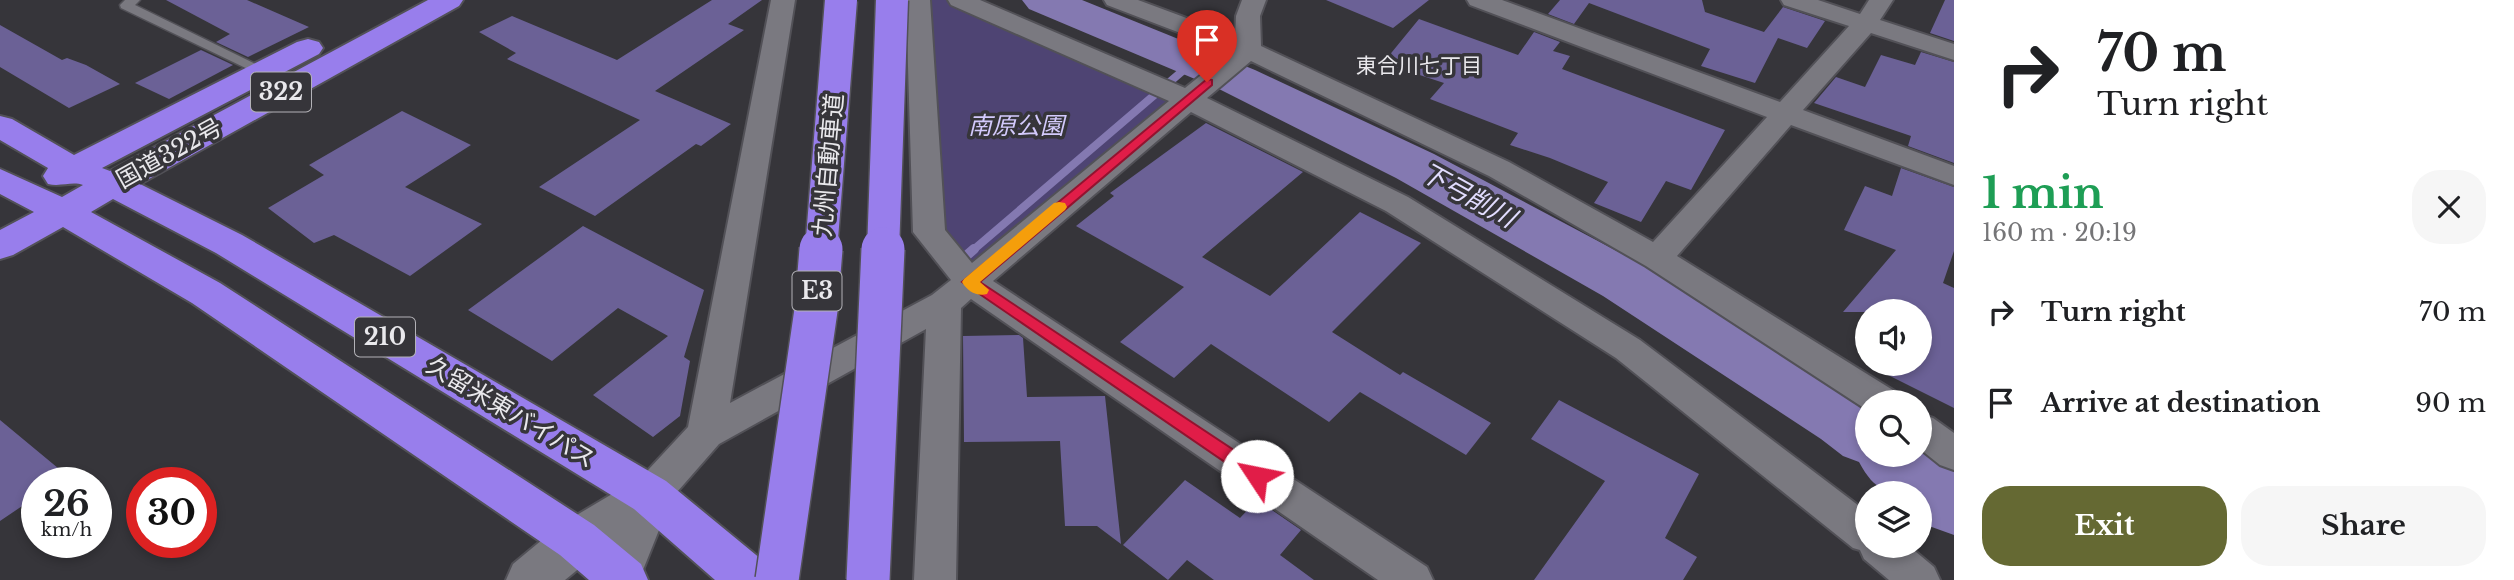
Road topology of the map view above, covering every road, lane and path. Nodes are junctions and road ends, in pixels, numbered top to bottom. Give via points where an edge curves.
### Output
1 (134, 0) edge
2 (402, 0) edge
3 (449, 0) edge
4 (783, 0) edge
5 (841, 0) edge
6 (892, 0) edge
7 (918, 0) edge
8 (960, 0) edge
9 (1116, 0) edge
10 (1254, 0) edge
11 (1479, 0) edge
12 (1793, 0) edge
13 (1881, 0) edge
14 (1866, 23) junction
15 (1248, 50) junction
16 (1954, 52) edge
17 (263, 71) junction
18 (1187, 99) junction
19 (1785, 114) junction
20 (0, 126) edge
21 (74, 169) junction
22 (1954, 176) edge
23 (113, 184) junction
24 (9, 194) edge
25 (64, 212) junction
26 (0, 246) edge
27 (1657, 258) junction
28 (957, 293) junction
29 (1864, 390) edge
30 (706, 433) junction
31 (1932, 438) edge
32 (1954, 454) edge
33 (650, 495) junction
34 (1855, 527) edge
35 (577, 540) junction
36 (1894, 558) edge
37 (618, 578) edge
38 (530, 580) edge
39 (750, 580) edge
40 (777, 580) edge
41 (868, 580) edge
42 (935, 580) edge
43 (1412, 580) edge
44 (1919, 580) edge

1 - 17 lane via 126,5
2 - 17 highway, 国道322号 / 322
3 - 23 highway, 国道322号 / 322
4 - 30 street
5 - 40 highway, 九州自動車道 / E3, bridge via 816,310
6 - 41 highway, bridge
7 - 28 street via 929,232
8 - 18 street
9 - 15 street
10 - 15 street via 1248,16
11 - 19 street
12 - 14 street
13 - 14 street
14 - 16 street
14 - 19 street
15 - 18 street
15 - 27 street via 1499,169
17 - 21 highway, 国道322号 / 322
18 - 28 street
18 - 34 street via 1397,204 1628,349
19 - 22 street
19 - 27 street
20 - 21 highway, 久留米東バイパス / 210
21 - 23 highway, 久留米東バイパス / 210
21 - 24 highway, 国道322号 / 322
23 - 25 highway, 国道322号 / 322
23 - 33 highway, 久留米東バイパス / 210 via 229,244
24 - 25 highway, 210
25 - 26 highway, 国道322号 / 322
25 - 35 highway, 210 via 206,293
27 - 29 street
28 - 30 street
28 - 42 street
28 - 43 street
30 - 33 street
31 - 32 street
33 - 35 street
33 - 37 street
33 - 39 highway, 久留米東バイパス / 210
35 - 37 highway, 210
35 - 38 street
36 - 44 street

